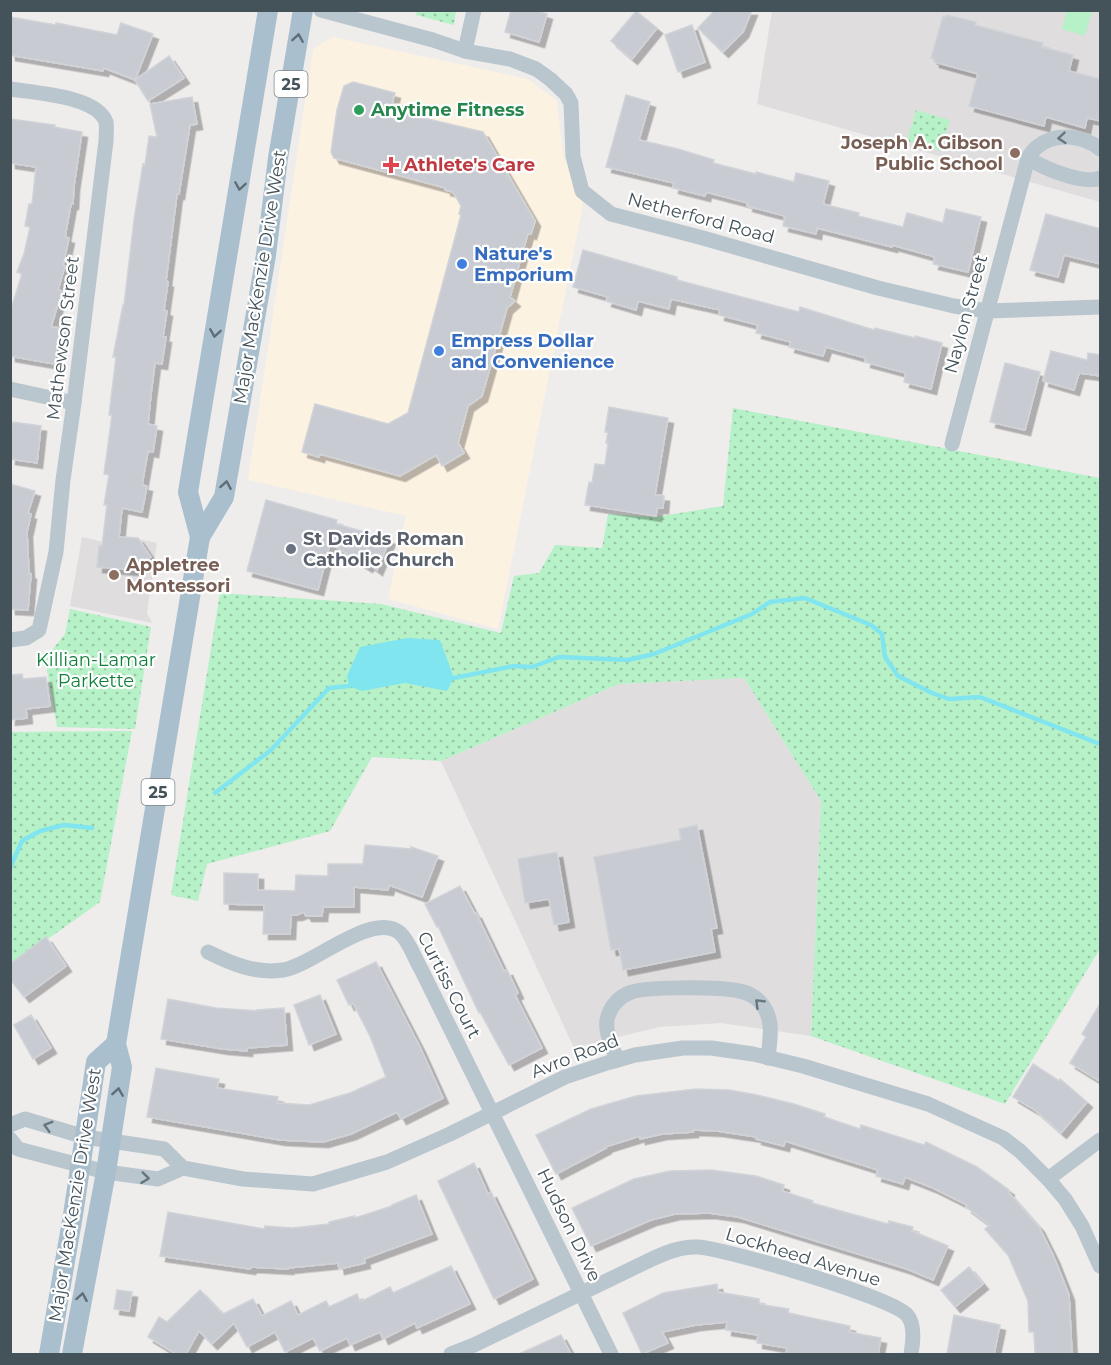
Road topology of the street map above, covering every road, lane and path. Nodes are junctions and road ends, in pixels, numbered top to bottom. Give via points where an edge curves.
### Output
1 (268, 10) edge
2 (303, 10) edge
3 (321, 10) edge
4 (474, 10) edge
5 (465, 51) junction
6 (10, 89) edge
7 (1101, 149) edge
8 (1028, 158) junction
9 (1101, 178) edge
10 (1101, 307) edge
11 (987, 310) junction
12 (10, 389) edge
13 (75, 403) junction
14 (952, 444) dead end
15 (200, 537) junction
16 (10, 640) edge
17 (208, 952) dead end
18 (116, 1044) junction
19 (768, 1058) junction
20 (618, 1060) junction
21 (492, 1112) junction
22 (10, 1125) edge
23 (85, 1137) junction
24 (10, 1139) edge
25 (1101, 1140) edge
26 (110, 1142) junction
27 (81, 1165) junction
28 (183, 1168) junction
29 (106, 1173) junction
30 (1048, 1179) junction
31 (1101, 1266) edge
32 (581, 1294) junction
33 (49, 1354) edge
34 (72, 1354) edge
35 (451, 1354) edge
36 (611, 1354) edge
37 (911, 1354) edge

1 -> 15 main road, Major MacKenzie Drive West / 25 via 188,492
15 -> 2 main road, Major MacKenzie Drive West / 25 via 224,497
3 - 5 street, Netherford Road
4 - 5 street
5 - 11 street, Netherford Road via 510,59 536,69 566,94 571,103 573,156 582,190 611,214 878,288
6 - 13 street, Mathewson Street via 85,103 96,108 106,122
7 -> 8 street via 1078,137 1053,138 1037,146
8 - 9 street via 1039,166 1074,177
8 - 11 street, Naylon Street
10 - 11 street, Netherford Road
11 - 14 street, Naylon Street
12 - 13 street
13 - 16 street, Mathewson Street via 56,552 42,624 31,636
15 - 18 main road, Major MacKenzie Drive West / 25
17 - 21 street, Curtiss Court via 247,969 284,970 373,927 400,933
18 - 23 main road, Major MacKenzie Drive West via 96,1062
26 -> 18 main road, Major MacKenzie Drive West / 25 via 122,1067
19 - 20 street, Avro Road via 711,1048 683,1048
19 -> 20 street via 771,1022 759,1001 737,990 669,988 631,991 613,1005 606,1027
19 - 30 street, Avro Road via 954,1114 1003,1138
20 - 21 street, Avro Road via 565,1077
21 - 28 street, Avro Road via 387,1162 313,1184 243,1179
21 - 32 street, Hudson Drive
23 -> 22 street via 26,1119
23 - 26 street
23 - 27 main road, Major MacKenzie Drive West
24 - 27 street via 18,1149
25 - 30 street
26 - 28 street via 164,1149
26 - 29 main road, Major MacKenzie Drive West / 25
27 - 29 street
27 - 33 main road, Major MacKenzie Drive West
29 -> 28 street via 158,1179
34 -> 29 main road, Major MacKenzie Drive West / 25
30 - 31 street, Avro Road via 1082,1226
32 - 35 street, Lockheed Avenue
32 - 36 street, Hudson Drive
32 - 37 street, Lockheed Avenue via 668,1252 709,1249 833,1283 897,1307 912,1324

